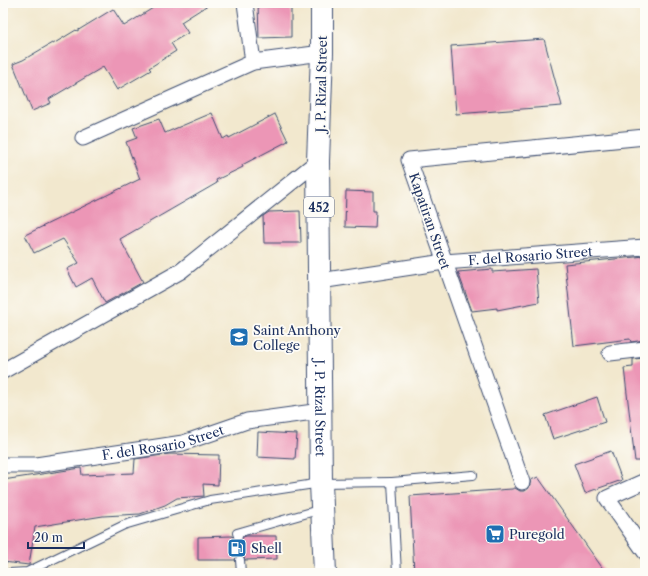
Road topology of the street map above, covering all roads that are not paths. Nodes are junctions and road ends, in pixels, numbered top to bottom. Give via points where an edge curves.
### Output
1 (245, 3) edge
2 (322, 3) edge
3 (322, 53) junction
4 (253, 62) junction
5 (645, 137) edge
6 (83, 138) dead end
7 (318, 161) junction
8 (645, 247) edge
9 (444, 262) junction
10 (320, 281) junction
11 (645, 349) edge
12 (610, 353) dead end
13 (3, 371) edge
14 (320, 411) junction
15 (3, 465) edge
16 (473, 475) dead end
17 (392, 482) junction
18 (522, 482) dead end
19 (645, 482) edge
20 (322, 483) junction
21 (323, 509) junction
22 (238, 536) dead end
23 (645, 552) edge
24 (240, 560) dead end
25 (10, 573) edge
26 (241, 573) edge
27 (325, 573) edge
28 (397, 573) edge

1 - 4 street
2 - 3 highway, J. P. Rizal Street / 452
3 - 4 street
3 - 7 highway, J. P. Rizal Street / 452
4 - 6 street
5 - 9 street, Kapatiran Street via 409,160
7 - 10 highway, J. P. Rizal Street / 452
7 - 13 street via 181,271
8 - 9 street, F. del Rosario Street
9 - 10 street, F. del Rosario Street
9 - 18 street, Kapatiran Street
10 - 14 highway, J. P. Rizal Street / 452
11 - 12 street
14 - 15 street, F. del Rosario Street via 247,421 183,443 36,465
14 - 20 highway, J. P. Rizal Street / 452
16 - 17 lane
17 - 20 lane
17 - 28 lane
19 - 23 street via 607,498
20 - 21 highway, J. P. Rizal Street / 452
20 - 25 lane via 210,500 124,525 27,572
21 - 22 lane via 237,533
21 - 27 highway, J. P. Rizal Street / 452
24 - 26 lane

